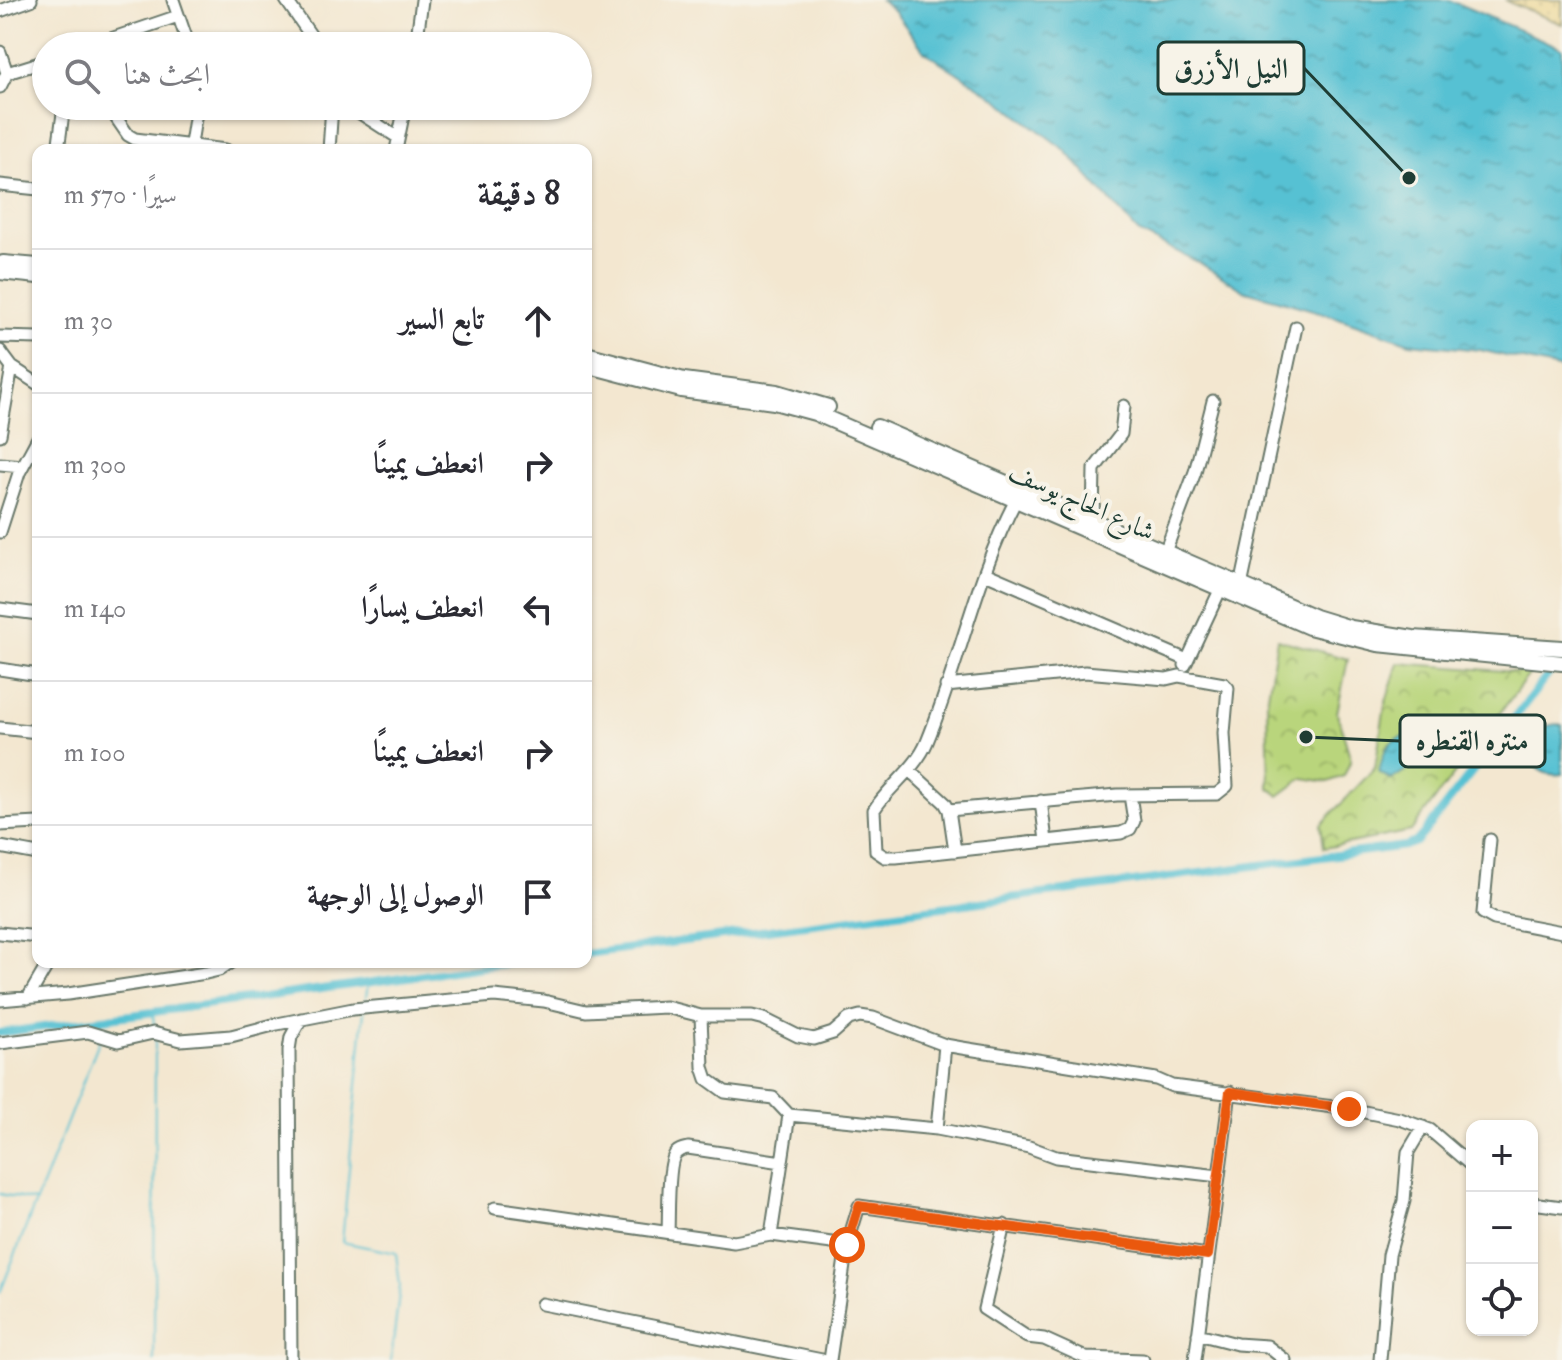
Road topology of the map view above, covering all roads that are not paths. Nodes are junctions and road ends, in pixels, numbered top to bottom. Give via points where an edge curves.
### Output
1 (31, 0) edge
2 (173, 0) edge
3 (286, 0) edge
4 (422, 0) edge
5 (0, 11) edge
6 (178, 16) junction
7 (131, 32) edge
8 (184, 32) edge
9 (308, 32) edge
10 (418, 32) edge
11 (0, 52) edge
12 (32, 65) edge
13 (7, 73) junction
14 (0, 87) edge
15 (62, 120) edge
16 (118, 120) edge
17 (195, 120) edge
18 (331, 120) edge
19 (367, 120) edge
20 (402, 120) edge
21 (59, 144) edge
22 (166, 144) edge
23 (192, 144) edge
24 (329, 144) edge
25 (397, 144) edge
26 (0, 185) edge
27 (32, 188) edge
28 (0, 263) edge
29 (32, 266) edge
30 (0, 272) edge
31 (32, 275) edge
32 (1296, 327) dead end
33 (0, 337) edge
34 (32, 338) edge
35 (0, 351) edge
36 (592, 356) edge
37 (12, 367) junction
38 (592, 367) edge
39 (32, 380) edge
40 (1213, 401) dead end
41 (1124, 406) dead end
42 (0, 435) edge
43 (32, 448) edge
44 (0, 464) edge
45 (22, 466) junction
46 (1017, 498) junction
47 (1093, 519) junction
48 (0, 532) edge
49 (1165, 552) junction
50 (985, 573) junction
51 (1241, 586) junction
52 (1221, 588) junction
53 (0, 609) edge
54 (32, 613) edge
55 (1562, 648) edge
56 (1187, 660) junction
57 (1562, 663) edge
58 (0, 669) edge
59 (32, 674) edge
60 (1179, 676) junction
61 (946, 686) junction
62 (0, 728) edge
63 (32, 731) edge
64 (909, 770) junction
65 (1130, 795) junction
66 (1041, 801) junction
67 (949, 810) junction
68 (32, 823) edge
69 (0, 825) edge
70 (1490, 840) dead end
71 (1046, 841) junction
72 (0, 847) edge
73 (955, 851) junction
74 (32, 853) edge
75 (1562, 932) edge
76 (0, 933) edge
77 (32, 936) edge
78 (46, 968) edge
79 (222, 968) edge
80 (28, 998) junction
81 (0, 1000) edge
82 (701, 1016) junction
83 (301, 1019) junction
84 (0, 1043) edge
85 (945, 1045) junction
86 (1230, 1092) junction
87 (789, 1115) junction
88 (1423, 1127) junction
89 (937, 1129) junction
90 (1466, 1161) edge
91 (782, 1162) junction
92 (1219, 1176) junction
93 (1538, 1204) edge
94 (1562, 1207) edge
95 (495, 1208) dead end
96 (1004, 1225) junction
97 (668, 1232) junction
98 (771, 1235) junction
99 (847, 1245) junction
100 (1208, 1255) junction
101 (542, 1304) dead end
102 (1198, 1334) junction
103 (291, 1360) edge
104 (822, 1360) edge
105 (830, 1360) edge
106 (1143, 1360) edge
107 (1195, 1360) edge
108 (1285, 1360) edge
109 (1380, 1360) edge

1 - 5 street
2 - 6 street
3 - 9 street
4 - 10 street
6 - 7 street
6 - 8 street
11 - 13 street
12 - 13 street
13 - 14 street
15 - 21 street
16 - 22 street via 135,139
17 - 23 street
18 - 24 street
19 - 25 street
20 - 25 street
26 - 27 street
28 - 29 main road
30 - 31 main road
32 - 51 street
33 - 34 street
35 - 37 street
36 - 47 main road, شارع الحاج يوسف via 684,380 777,392 823,405
37 - 39 street
37 - 42 street
38 - 46 main road, شارع الحاج يوسف via 670,387 815,413
40 - 49 street via 1195,472
41 - 47 street via 1121,434 1094,469
43 - 45 street
44 - 45 street
45 - 48 street
46 - 50 street
46 - 52 main road, شارع الحاج يوسف
47 - 49 main road, شارع الحاج يوسف
49 - 51 main road, شارع الحاج يوسف
50 - 56 street
50 - 61 street
51 - 55 main road, شارع الحاج يوسف via 1315,617 1381,634
52 - 56 street
52 - 57 main road, شارع الحاج يوسف via 1309,627 1357,641
53 - 54 street
56 - 60 street
58 - 59 street
60 - 61 street via 1065,673
60 - 65 street via 1228,688 1227,786 1217,794
61 - 64 street via 926,745
62 - 63 street
64 - 67 street
64 - 73 street via 874,810 876,851 885,857
65 - 66 street
65 - 71 street via 1130,829
66 - 67 street
66 - 71 street
67 - 73 street
68 - 69 street
70 - 75 street via 1483,913
71 - 73 street
72 - 74 street
76 - 77 street
78 - 80 street
79 - 80 street
80 - 81 street
82 - 83 street via 666,1007 586,1011 527,998 483,996
82 - 85 street via 752,1016 814,1039 860,1016
82 - 87 street via 707,1079 725,1092 773,1098
83 - 84 street via 231,1036 181,1040 153,1033 118,1041 88,1032
83 - 103 street via 289,1050
85 - 86 street
85 - 89 street
86 - 88 street via 1380,1114
86 - 92 street
87 - 89 street
87 - 91 street
88 - 90 street
88 - 109 street via 1408,1152 1404,1201 1389,1255
89 - 92 street via 1056,1157
91 - 97 street via 679,1150 670,1168
91 - 98 street
92 - 100 street
93 - 94 street
95 - 97 street
96 - 99 street via 859,1206
96 - 100 street
96 - 106 street via 984,1309 1027,1337 1086,1358
97 - 98 street via 734,1242
98 - 99 street
99 - 105 street
100 - 102 street
101 - 104 street
102 - 107 street
102 - 108 street via 1267,1346

